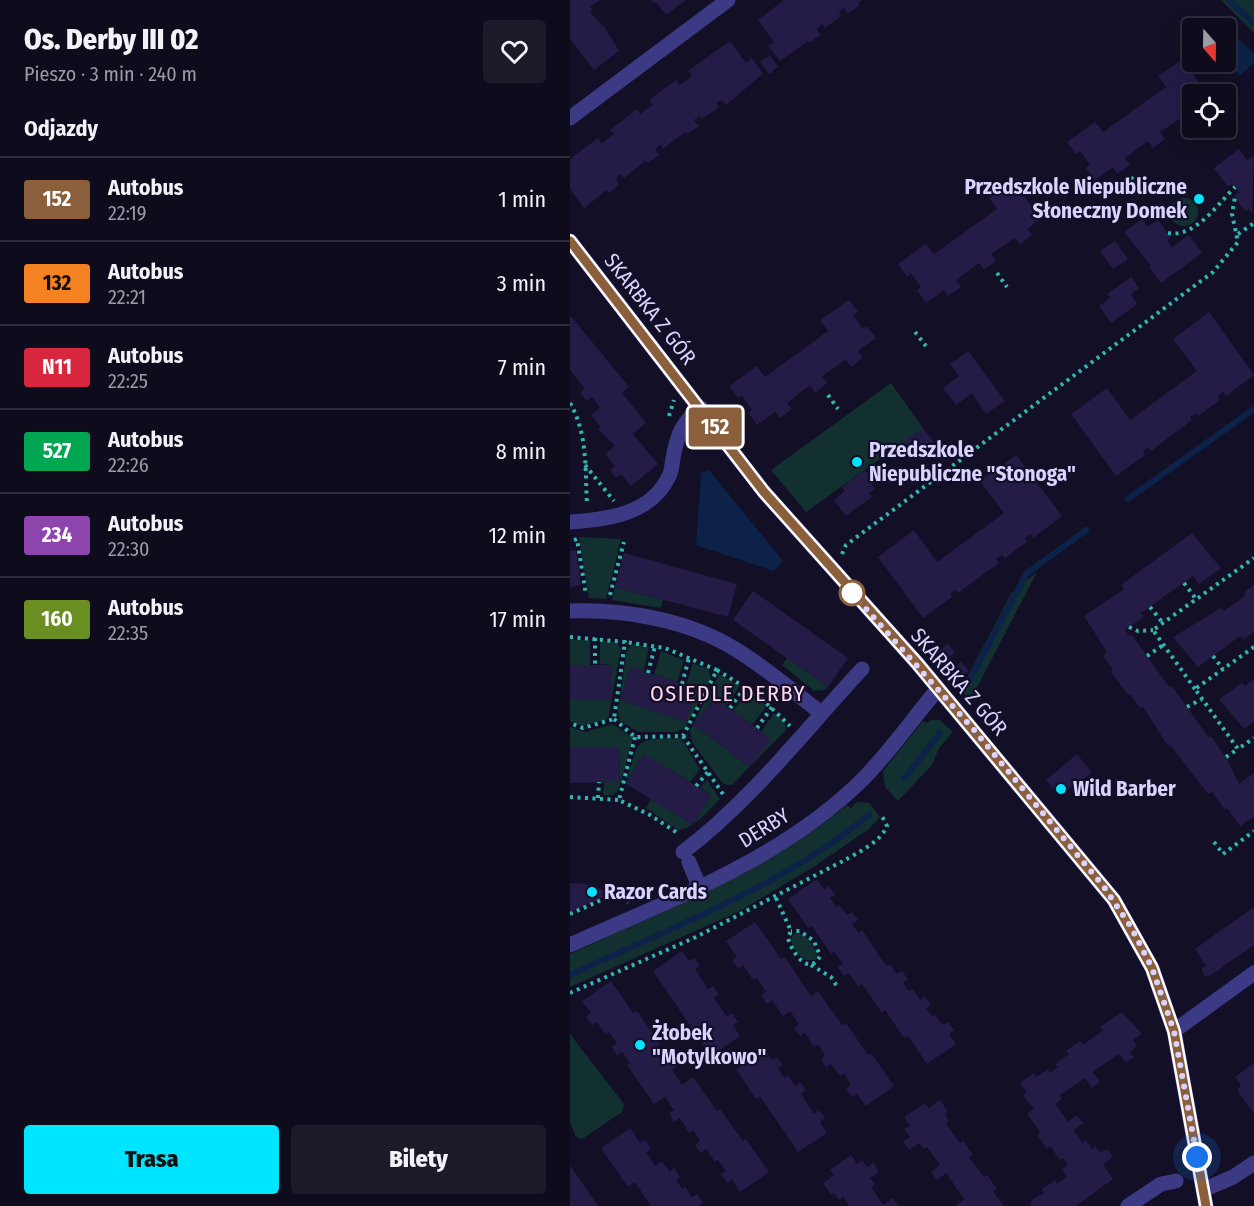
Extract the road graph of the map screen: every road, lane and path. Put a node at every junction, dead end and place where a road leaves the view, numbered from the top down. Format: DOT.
graph roads {
  1 [pos="728,0"];
  2 [pos="570,118"];
  3 [pos="1131,177"];
  4 [pos="1235,187"];
  5 [pos="1139,189"];
  6 [pos="1235,197"];
  7 [pos="1254,223"];
  8 [pos="1168,234"];
  9 [pos="1238,234"];
  10 [pos="570,241"];
  11 [pos="997,273"];
  12 [pos="1007,287"];
  13 [pos="915,332"];
  14 [pos="926,346"];
  15 [pos="828,395"];
  16 [pos="570,403"];
  17 [pos="701,408"];
  18 [pos="838,409"];
  19 [pos="585,465"];
  20 [pos="620,508"];
  21 [pos="587,521"];
  22 [pos="570,522"];
  23 [pos="570,540"];
  24 [pos="624,542"];
  25 [pos="1254,558"];
  26 [pos="841,560"];
  27 [pos="1184,583"];
  28 [pos="1196,599"];
  29 [pos="587,601"];
  30 [pos="609,602"];
  31 [pos="1150,606"];
  32 [pos="570,611"];
  33 [pos="1163,624"];
  34 [pos="1129,627"];
  35 [pos="1153,630"];
  36 [pos="570,637"];
  37 [pos="595,638"];
  38 [pos="625,642"];
  39 [pos="1163,645"];
  40 [pos="656,646"];
  41 [pos="1254,647"];
  42 [pos="1147,656"];
  43 [pos="1213,656"];
  44 [pos="689,658"];
  45 [pos="595,664"];
  46 [pos="862,669"];
  47 [pos="1223,669"];
  48 [pos="717,670"];
  49 [pos="648,673"];
  50 [pos="682,684"];
  51 [pos="745,687"];
  52 [pos="938,689"];
  53 [pos="1195,689"];
  54 [pos="1202,699"];
  55 [pos="772,707"];
  56 [pos="1187,707"];
  57 [pos="730,708"];
  58 [pos="820,713"];
  59 [pos="614,719"];
  60 [pos="570,723"];
  61 [pos="756,728"];
  62 [pos="787,734"];
  63 [pos="683,736"];
  64 [pos="635,737"];
  65 [pos="1254,738"];
  66 [pos="1238,749"];
  67 [pos="1226,757"];
  68 [pos="708,772"];
  69 [pos="598,782"];
  70 [pos="696,786"];
  71 [pos="732,789"];
  72 [pos="570,797"];
  73 [pos="724,797"];
  74 [pos="598,798"];
  75 [pos="619,800"];
  76 [pos="716,805"];
  77 [pos="882,816"];
  78 [pos="1254,831"];
  79 [pos="687,834"];
  80 [pos="1214,842"];
  81 [pos="699,886"];
  82 [pos="639,898"];
  83 [pos="776,898"];
  84 [pos="570,915"];
  85 [pos="791,932"];
  86 [pos="570,945"];
  87 [pos="811,964"];
  88 [pos="1254,973"];
  89 [pos="838,988"];
  90 [pos="570,993"];
  91 [pos="1174,1031"];
  92 [pos="1254,1163"];
  93 [pos="1176,1181"];
  94 [pos="1203,1190"];
  95 [pos="1128,1206"];
  96 [pos="1206,1206"];
  1 -- 2 [label="street"];
  3 -- 5 [label="path"];
  4 -- 8 [label="path"];
  6 -- 9 [label="path"];
  7 -- 9 [label="path"];
  9 -- 26 [label="path"];
  10 -- 17 [label="street, SKARBKA Z GÓR"];
  11 -- 12 [label="path"];
  13 -- 14 [label="path"];
  15 -- 18 [label="path"];
  16 -- 19 [label="path"];
  17 -- 21 [label="street"];
  17 -- 52 [label="street, SKARBKA Z GÓR"];
  19 -- 20 [label="path"];
  19 -- 21 [label="path"];
  21 -- 22 [label="street"];
  23 -- 29 [label="path"];
  24 -- 30 [label="path"];
  25 -- 28 [label="path"];
  27 -- 28 [label="path"];
  28 -- 33 [label="path"];
  31 -- 33 [label="path"];
  32 -- 58 [label="street"];
  33 -- 35 [label="path"];
  34 -- 35 [label="path"];
  35 -- 39 [label="path"];
  36 -- 37 [label="path"];
  37 -- 38 [label="path"];
  37 -- 45 [label="path"];
  38 -- 40 [label="path"];
  38 -- 59 [label="path"];
  39 -- 42 [label="path"];
  39 -- 53 [label="path"];
  40 -- 44 [label="path"];
  40 -- 49 [label="path"];
  41 -- 47 [label="path"];
  43 -- 47 [label="path"];
  44 -- 48 [label="path"];
  44 -- 50 [label="path"];
  46 -- 58 [label="street"];
  47 -- 53 [label="path"];
  48 -- 51 [label="path"];
  48 -- 63 [label="path"];
  51 -- 55 [label="path"];
  51 -- 57 [label="path"];
  52 -- 81 [label="street, DERBY"];
  52 -- 91 [label="street, SKARBKA Z GÓR"];
  53 -- 54 [label="path"];
  54 -- 56 [label="path"];
  54 -- 66 [label="path"];
  55 -- 61 [label="path"];
  55 -- 62 [label="path"];
  58 -- 81 [label="street"];
  59 -- 60 [label="path"];
  59 -- 64 [label="path"];
  63 -- 64 [label="path"];
  63 -- 68 [label="path"];
  64 -- 75 [label="path"];
  65 -- 66 [label="path"];
  66 -- 67 [label="path"];
  68 -- 70 [label="path"];
  68 -- 73 [label="path"];
  69 -- 74 [label="path"];
  71 -- 73 [label="path"];
  72 -- 74 [label="path"];
  73 -- 76 [label="path"];
  74 -- 75 [label="path"];
  75 -- 79 [label="path"];
  77 -- 83 [label="path"];
  78 -- 80 [label="path"];
  81 -- 86 [label="street, DERBY"];
  82 -- 84 [label="path"];
  83 -- 85 [label="path"];
  83 -- 90 [label="path"];
  85 -- 87 [label="path"];
  85 -- 87 [label="path"];
  87 -- 89 [label="path"];
  88 -- 91 [label="street"];
  91 -- 94 [label="street, SKARBKA Z GÓR"];
  92 -- 94 [label="street"];
  93 -- 95 [label="street"];
  94 -- 96 [label="street, SKARBKA Z GÓR"];
}
